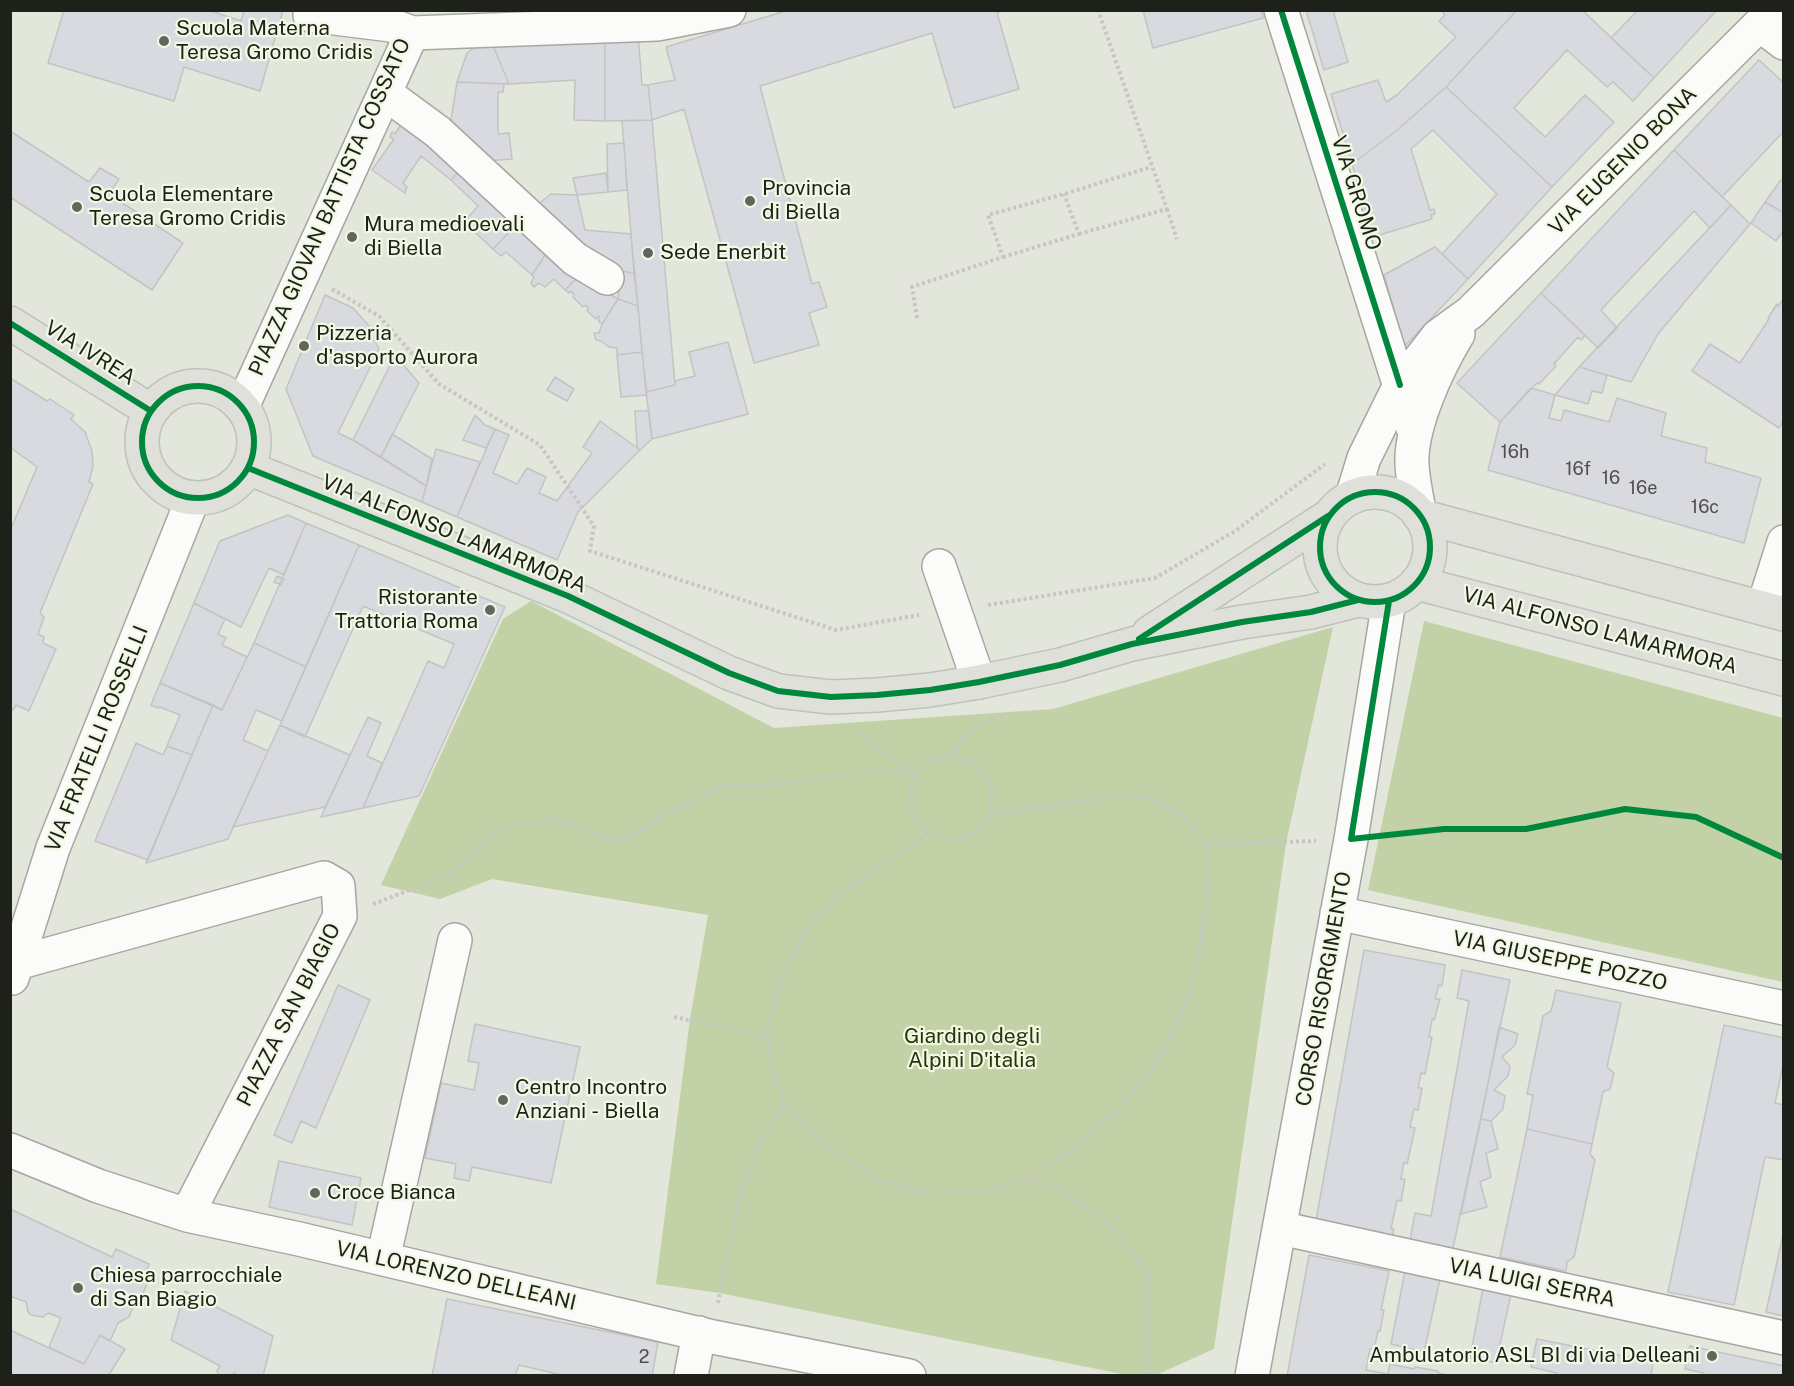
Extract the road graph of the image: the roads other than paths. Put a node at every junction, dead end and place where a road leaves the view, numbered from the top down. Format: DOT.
graph roads {
  1 [pos="729,10"];
  2 [pos="1281,10"];
  3 [pos="310,15"];
  4 [pos="399,23"];
  5 [pos="1773,26"];
  6 [pos="385,93"];
  7 [pos="607,278"];
  8 [pos="1471,312"];
  9 [pos="10,323"];
  10 [pos="1400,385"];
  11 [pos="242,407"];
  12 [pos="151,411"];
  13 [pos="1415,434"];
  14 [pos="248,468"];
  15 [pos="193,498"];
  16 [pos="1341,506"];
  17 [pos="1420,516"];
  18 [pos="1784,542"];
  19 [pos="939,566"];
  20 [pos="1418,583"];
  21 [pos="1374,601"];
  22 [pos="1773,611"];
  23 [pos="1132,644"];
  24 [pos="1784,679"];
  25 [pos="979,682"];
  26 [pos="1337,913"];
  27 [pos="21,921"];
  28 [pos="455,940"];
  29 [pos="14,973"];
  30 [pos="1784,1008"];
  31 [pos="10,1150"];
  32 [pos="187,1215"];
  33 [pos="1280,1228"];
  34 [pos="383,1258"];
  35 [pos="706,1335"];
  36 [pos="1784,1338"];
  37 [pos="691,1376"];
  38 [pos="909,1376"];
  39 [pos="1252,1376"];
  1 -- 4 [label="street"];
  2 -- 10 [label="street, VIA GROMO"];
  3 -- 4 [label="street, PIAZZA GIOVAN BATTISTA COSSATO"];
  4 -- 6 [label="street, PIAZZA GIOVAN BATTISTA COSSATO"];
  5 -- 8 [label="street, VIA EUGENIO BONA"];
  6 -- 7 [label="street"];
  6 -- 11 [label="street, PIAZZA GIOVAN BATTISTA COSSATO"];
  8 -- 10 [label="street, VIA EUGENIO BONA"];
  8 -- 13 [label="street, VIA EUGENIO BONA"];
  9 -- 12 [label="main road, VIA IVREA"];
  10 -- 13 [label="street, VIA EUGENIO BONA"];
  10 -- 16 [label="street, VIA EUGENIO BONA"];
  11 -- 12 [label="main road"];
  11 -- 14 [label="main road"];
  12 -- 15 [label="main road"];
  13 -- 17 [label="street, VIA EUGENIO BONA"];
  14 -- 15 [label="main road"];
  14 -- 25 [label="main road, VIA ALFONSO LAMARMORA"];
  15 -- 27 [label="street, VIA FRATELLI ROSSELLI"];
  16 -- 17 [label="main road, VIA ALFONSO LAMARMORA"];
  16 -- 21 [label="main road"];
  16 -- 23 [label="main road, VIA ALFONSO LAMARMORA"];
  17 -- 20 [label="main road"];
  17 -- 22 [label="main road, VIA ALFONSO LAMARMORA"];
  18 -- 22 [label="street"];
  19 -- 25 [label="street"];
  20 -- 21 [label="main road, VIA ALFONSO LAMARMORA"];
  20 -- 24 [label="main road, VIA ALFONSO LAMARMORA"];
  21 -- 23 [label="main road, VIA ALFONSO LAMARMORA"];
  21 -- 26 [label="street, CORSO RISORGIMENTO"];
  23 -- 25 [label="main road, VIA ALFONSO LAMARMORA"];
  26 -- 30 [label="street, VIA GIUSEPPE POZZO"];
  26 -- 33 [label="street, CORSO RISORGIMENTO"];
  27 -- 29 [label="street, VIA FRATELLI ROSSELLI"];
  28 -- 34 [label="street"];
  29 -- 32 [label="street, PIAZZA SAN BIAGIO"];
  31 -- 32 [label="street, VIA LORENZO DELLEANI"];
  32 -- 34 [label="street, VIA LORENZO DELLEANI"];
  33 -- 36 [label="street, VIA LUIGI SERRA"];
  33 -- 39 [label="street, CORSO RISORGIMENTO"];
  34 -- 35 [label="street, VIA LORENZO DELLEANI"];
  35 -- 37 [label="street"];
  35 -- 38 [label="street, VIA LORENZO DELLEANI"];
}
